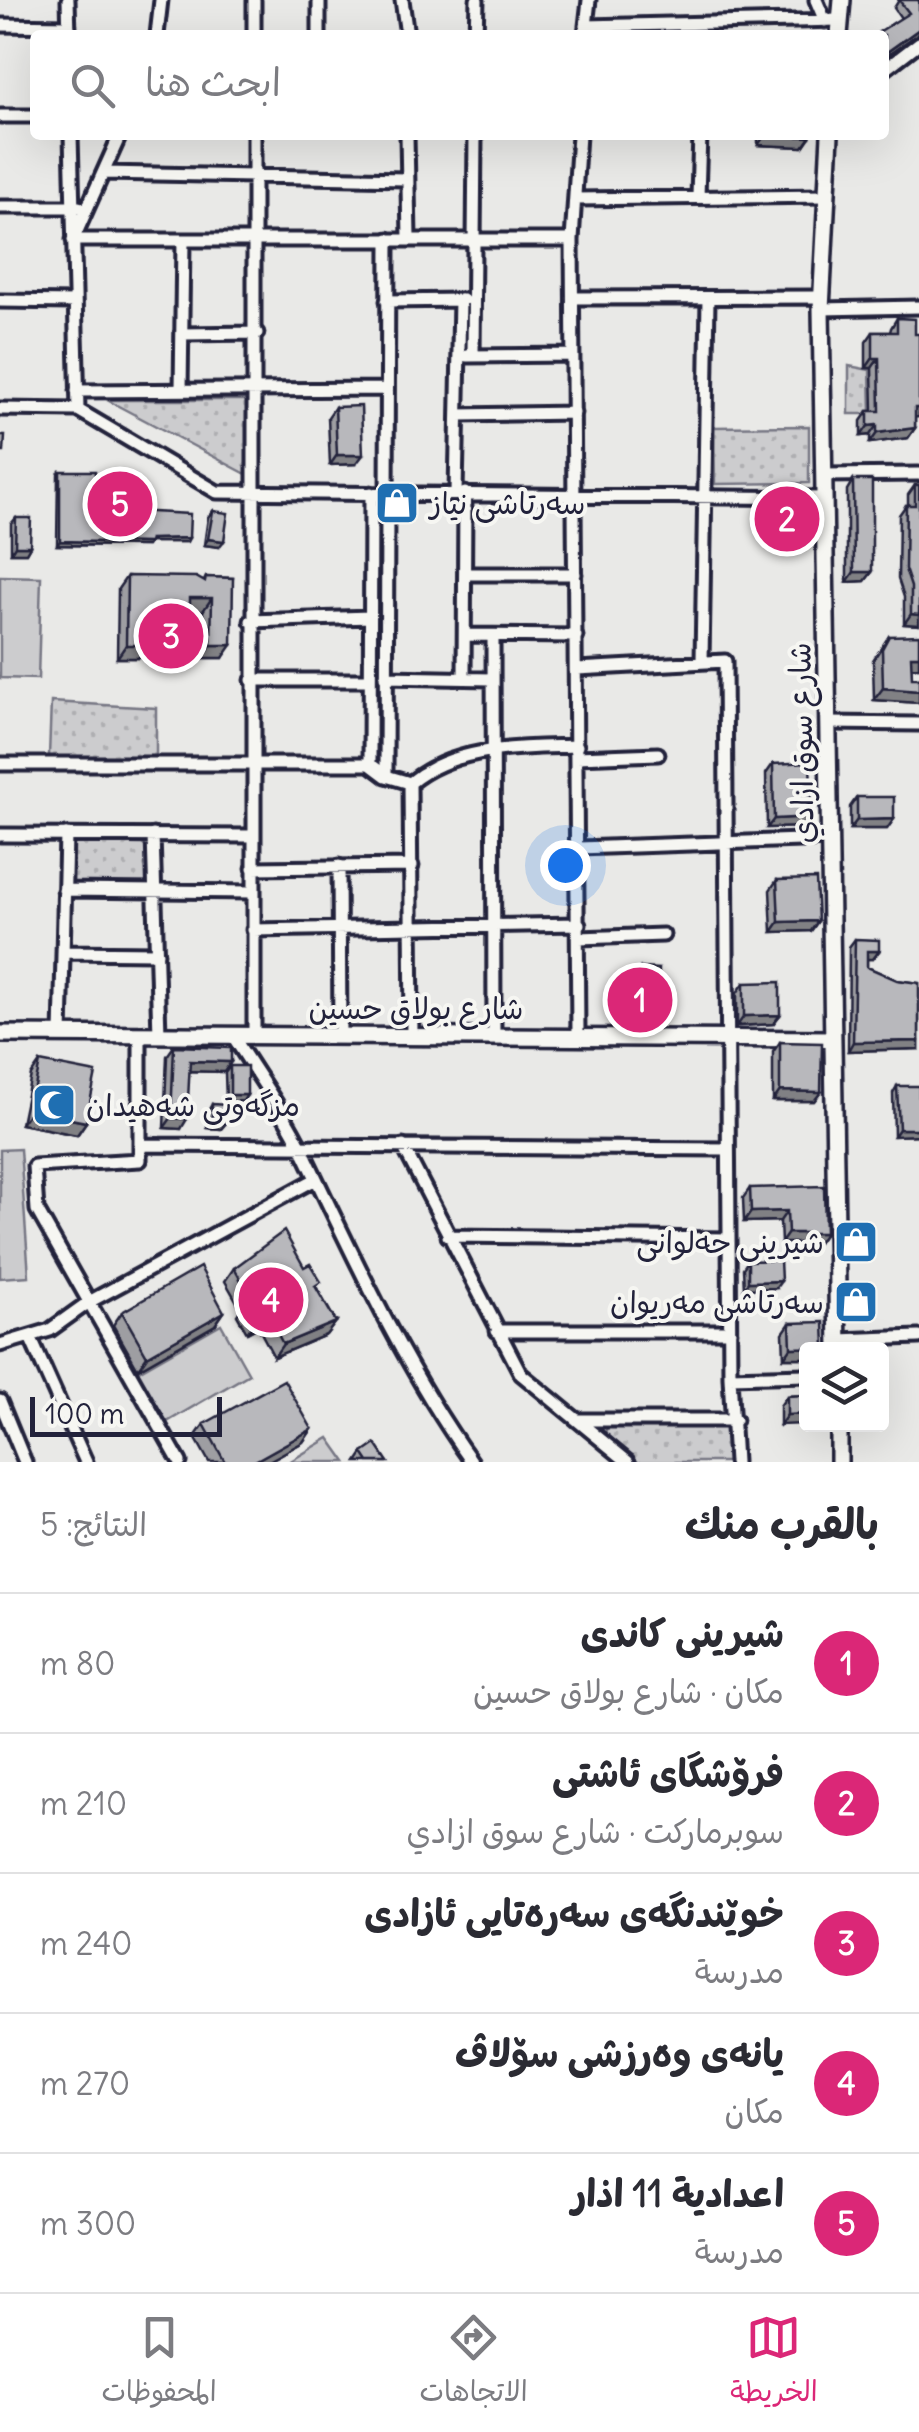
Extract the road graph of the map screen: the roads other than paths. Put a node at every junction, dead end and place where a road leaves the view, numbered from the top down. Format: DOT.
graph roads {
  1 [pos="68,0"];
  2 [pos="161,0"];
  3 [pos="254,0"];
  4 [pos="319,0"];
  5 [pos="402,0"];
  6 [pos="477,0"];
  7 [pos="589,0"];
  8 [pos="816,0"];
  9 [pos="842,0"];
  10 [pos="0,25"];
  11 [pos="835,25"];
  12 [pos="58,30"];
  13 [pos="69,30"];
  14 [pos="158,30"];
  15 [pos="254,30"];
  16 [pos="319,30"];
  17 [pos="406,30"];
  18 [pos="476,30"];
  19 [pos="586,30"];
  20 [pos="703,30"];
  21 [pos="919,43"];
  22 [pos="889,66"];
  23 [pos="0,116"];
  24 [pos="30,116"];
  25 [pos="72,140"];
  26 [pos="118,140"];
  27 [pos="254,140"];
  28 [pos="407,140"];
  29 [pos="476,140"];
  30 [pos="579,140"];
  31 [pos="700,140"];
  32 [pos="830,140"];
  33 [pos="104,173"];
  34 [pos="254,177"];
  35 [pos="406,179"];
  36 [pos="698,196"];
  37 [pos="825,196"];
  38 [pos="575,200"];
  39 [pos="0,207"];
  40 [pos="73,207"];
  41 [pos="88,207"];
  42 [pos="388,239"];
  43 [pos="409,239"];
  44 [pos="73,240"];
  45 [pos="572,240"];
  46 [pos="184,241"];
  47 [pos="256,242"];
  48 [pos="474,243"];
  49 [pos="574,298"];
  50 [pos="708,298"];
  51 [pos="460,300"];
  52 [pos="474,300"];
  53 [pos="387,301"];
  54 [pos="0,302"];
  55 [pos="76,302"];
  56 [pos="822,303"];
  57 [pos="919,307"];
  58 [pos="182,334"];
  59 [pos="257,334"];
  60 [pos="573,355"];
  61 [pos="459,356"];
  62 [pos="473,356"];
  63 [pos="387,388"];
  64 [pos="257,389"];
  65 [pos="181,390"];
  66 [pos="77,391"];
  67 [pos="0,409"];
  68 [pos="78,410"];
  69 [pos="574,414"];
  70 [pos="458,416"];
  71 [pos="919,474"];
  72 [pos="824,475"];
  73 [pos="460,492"];
  74 [pos="255,494"];
  75 [pos="371,494"];
  76 [pos="386,494"];
  77 [pos="574,495"];
  78 [pos="704,496"];
  79 [pos="824,498"];
  80 [pos="465,574"];
  81 [pos="575,574"];
  82 [pos="370,618"];
  83 [pos="251,621"];
  84 [pos="465,636"];
  85 [pos="492,636"];
  86 [pos="576,636"];
  87 [pos="702,661"];
  88 [pos="576,669"];
  89 [pos="385,677"];
  90 [pos="464,678"];
  91 [pos="492,679"];
  92 [pos="252,680"];
  93 [pos="370,680"];
  94 [pos="828,723"];
  95 [pos="919,724"];
  96 [pos="492,749"];
  97 [pos="577,752"];
  98 [pos="658,754"];
  99 [pos="0,764"];
  100 [pos="370,764"];
  101 [pos="252,765"];
  102 [pos="386,776"];
  103 [pos="410,783"];
  104 [pos="0,835"];
  105 [pos="66,835"];
  106 [pos="153,835"];
  107 [pos="253,836"];
  108 [pos="830,838"];
  109 [pos="728,843"];
  110 [pos="579,848"];
  111 [pos="339,866"];
  112 [pos="412,866"];
  113 [pos="253,868"];
  114 [pos="64,890"];
  115 [pos="155,892"];
  116 [pos="253,892"];
  117 [pos="579,924"];
  118 [pos="494,927"];
  119 [pos="412,928"];
  120 [pos="339,929"];
  121 [pos="254,930"];
  122 [pos="664,936"];
  123 [pos="580,938"];
  124 [pos="64,952"];
  125 [pos="157,954"];
  126 [pos="0,1034"];
  127 [pos="412,1034"];
  128 [pos="494,1034"];
  129 [pos="61,1035"];
  130 [pos="140,1035"];
  131 [pos="159,1036"];
  132 [pos="233,1036"];
  133 [pos="254,1036"];
  134 [pos="340,1036"];
  135 [pos="578,1036"];
  136 [pos="728,1039"];
  137 [pos="833,1040"];
  138 [pos="140,1146"];
  139 [pos="300,1146"];
  140 [pos="402,1146"];
  141 [pos="728,1148"];
  142 [pos="314,1180"];
  143 [pos="448,1236"];
  144 [pos="729,1239"];
  145 [pos="89,1302"];
  146 [pos="497,1331"];
  147 [pos="730,1331"];
  148 [pos="919,1337"];
  149 [pos="30,1339"];
  150 [pos="838,1342"];
  151 [pos="868,1342"];
  152 [pos="0,1345"];
  153 [pos="799,1375"];
  154 [pos="730,1378"];
  155 [pos="0,1401"];
  156 [pos="578,1420"];
  157 [pos="734,1420"];
  158 [pos="6,1432"];
  159 [pos="839,1432"];
  160 [pos="25,1462"];
  161 [pos="86,1462"];
  162 [pos="180,1462"];
  163 [pos="472,1462"];
  164 [pos="628,1462"];
  165 [pos="735,1462"];
  166 [pos="840,1462"];
  1 -- 13 [label="street"];
  2 -- 14 [label="street"];
  3 -- 15 [label="street"];
  4 -- 16 [label="street"];
  5 -- 17 [label="street"];
  6 -- 18 [label="street"];
  7 -- 19 [label="street"];
  8 -- 11 [label="street"];
  9 -- 11 [label="street"];
  10 -- 12 [label="street"];
  11 -- 20 [label="street"];
  19 -- 20 [label="street"];
  21 -- 22 [label="street"];
  23 -- 24 [label="street"];
  25 -- 40 [label="street"];
  26 -- 33 [label="street"];
  27 -- 34 [label="street"];
  28 -- 35 [label="street"];
  29 -- 48 [label="street"];
  30 -- 38 [label="street"];
  31 -- 36 [label="street"];
  32 -- 37 [label="street, شارع سوق ازادي"];
  33 -- 34 [label="street"];
  33 -- 41 [label="street"];
  34 -- 35 [label="street"];
  34 -- 47 [label="street"];
  35 -- 43 [label="street"];
  36 -- 37 [label="street"];
  36 -- 38 [label="street"];
  37 -- 56 [label="street, شارع سوق ازادي"];
  38 -- 45 [label="street"];
  39 -- 40 [label="street"];
  40 -- 41 [label="street"];
  40 -- 44 [label="street"];
  41 -- 44 [label="street"];
  42 -- 43 [label="street"];
  42 -- 47 [label="street"];
  42 -- 53 [label="street"];
  43 -- 48 [label="street"];
  44 -- 46 [label="street"];
  44 -- 55 [label="street"];
  45 -- 48 [label="street"];
  45 -- 49 [label="street"];
  46 -- 47 [label="street"];
  46 -- 58 [label="street"];
  47 -- 59 [label="street"];
  48 -- 52 [label="street"];
  49 -- 50 [label="street"];
  49 -- 60 [label="street"];
  50 -- 56 [label="street"];
  50 -- 78 [label="street"];
  51 -- 52 [label="street"];
  51 -- 53 [label="street"];
  51 -- 61 [label="street"];
  52 -- 62 [label="street"];
  53 -- 63 [label="street"];
  54 -- 55 [label="street"];
  55 -- 66 [label="street"];
  56 -- 57 [label="street"];
  56 -- 72 [label="street, شارع سوق ازادي"];
  58 -- 59 [label="street"];
  58 -- 65 [label="street"];
  59 -- 64 [label="street"];
  60 -- 62 [label="street"];
  60 -- 69 [label="street"];
  61 -- 62 [label="street"];
  61 -- 70 [label="street"];
  63 -- 64 [label="street"];
  63 -- 76 [label="street"];
  64 -- 65 [label="street"];
  64 -- 74 [label="street"];
  65 -- 66 [label="street"];
  66 -- 68 [label="street"];
  67 -- 68 [label="street"];
  68 -- 74 [label="street"];
  69 -- 70 [label="street"];
  69 -- 77 [label="street"];
  70 -- 73 [label="street"];
  71 -- 72 [label="street"];
  72 -- 79 [label="street, شارع سوق ازادي"];
  73 -- 76 [label="street"];
  73 -- 77 [label="street"];
  73 -- 80 [label="street"];
  74 -- 75 [label="street"];
  74 -- 83 [label="street"];
  75 -- 76 [label="street"];
  75 -- 82 [label="street"];
  76 -- 89 [label="street"];
  77 -- 78 [label="street"];
  77 -- 81 [label="street"];
  78 -- 79 [label="street"];
  78 -- 87 [label="street"];
  79 -- 94 [label="street, شارع سوق ازادي"];
  80 -- 81 [label="street"];
  80 -- 84 [label="street"];
  81 -- 86 [label="street"];
  82 -- 83 [label="street"];
  82 -- 93 [label="street"];
  83 -- 92 [label="street"];
  84 -- 85 [label="street"];
  84 -- 90 [label="street"];
  85 -- 86 [label="street"];
  85 -- 91 [label="street"];
  86 -- 88 [label="street"];
  87 -- 88 [label="street"];
  87 -- 109 [label="street"];
  88 -- 97 [label="street"];
  89 -- 90 [label="street"];
  89 -- 102 [label="street"];
  90 -- 91 [label="street"];
  91 -- 96 [label="street"];
  92 -- 93 [label="street"];
  92 -- 101 [label="street"];
  93 -- 100 [label="street"];
  94 -- 95 [label="street"];
  94 -- 108 [label="street, شارع سوق ازادي"];
  96 -- 97 [label="street"];
  96 -- 103 [label="street"];
  96 -- 118 [label="street"];
  97 -- 98 [label="street"];
  97 -- 110 [label="street"];
  99 -- 101 [label="street"];
  100 -- 101 [label="street"];
  100 -- 102 [label="street"];
  101 -- 107 [label="street"];
  102 -- 103 [label="street"];
  103 -- 112 [label="street"];
  104 -- 105 [label="street"];
  105 -- 106 [label="street"];
  105 -- 114 [label="street"];
  106 -- 107 [label="street"];
  106 -- 115 [label="street"];
  107 -- 113 [label="street"];
  108 -- 109 [label="street"];
  108 -- 137 [label="street, شارع سوق ازادي"];
  109 -- 110 [label="street"];
  109 -- 136 [label="street"];
  110 -- 117 [label="street"];
  111 -- 112 [label="street"];
  111 -- 113 [label="street"];
  111 -- 120 [label="street"];
  112 -- 119 [label="street"];
  113 -- 116 [label="street"];
  114 -- 115 [label="street"];
  114 -- 124 [label="street"];
  115 -- 116 [label="street"];
  115 -- 125 [label="street"];
  116 -- 121 [label="street"];
  117 -- 118 [label="street"];
  117 -- 123 [label="street"];
  118 -- 119 [label="street"];
  118 -- 128 [label="street"];
  119 -- 120 [label="street"];
  119 -- 127 [label="street"];
  120 -- 121 [label="street"];
  120 -- 134 [label="street"];
  121 -- 133 [label="street"];
  122 -- 123 [label="street"];
  123 -- 135 [label="street"];
  124 -- 125 [label="street"];
  124 -- 129 [label="street"];
  125 -- 131 [label="street"];
  126 -- 129 [label="street, شارع بولاق حسين"];
  127 -- 128 [label="street, شارع بولاق حسين"];
  127 -- 134 [label="street, شارع بولاق حسين"];
  128 -- 135 [label="street, شارع بولاق حسين"];
  129 -- 130 [label="street, شارع بولاق حسين"];
  130 -- 131 [label="street, شارع بولاق حسين"];
  130 -- 138 [label="street"];
  131 -- 132 [label="street, شارع بولاق حسين"];
  132 -- 133 [label="street, شارع بولاق حسين"];
  132 -- 139 [label="street"];
  133 -- 134 [label="street, شارع بولاق حسين"];
  135 -- 136 [label="street, شارع بولاق حسين"];
  136 -- 137 [label="street, شارع بولاق حسين"];
  136 -- 141 [label="street"];
  137 -- 150 [label="street, شارع سوق ازادي"];
  138 -- 139 [label="street"];
  138 -- 145 [label="street"];
  139 -- 140 [label="street"];
  139 -- 142 [label="street"];
  140 -- 141 [label="street"];
  140 -- 143 [label="street"];
  141 -- 144 [label="street"];
  142 -- 145 [label="street"];
  142 -- 163 [label="street"];
  143 -- 144 [label="street"];
  143 -- 146 [label="street"];
  144 -- 147 [label="street"];
  145 -- 149 [label="street"];
  145 -- 162 [label="street"];
  146 -- 147 [label="street"];
  146 -- 156 [label="street"];
  147 -- 154 [label="street"];
  148 -- 151 [label="street"];
  149 -- 152 [label="street"];
  149 -- 161 [label="street"];
  153 -- 154 [label="street"];
  154 -- 157 [label="street"];
  155 -- 158 [label="street"];
  156 -- 157 [label="street"];
  156 -- 164 [label="street"];
  157 -- 165 [label="street"];
  158 -- 160 [label="street"];
  159 -- 166 [label="street"];
}
